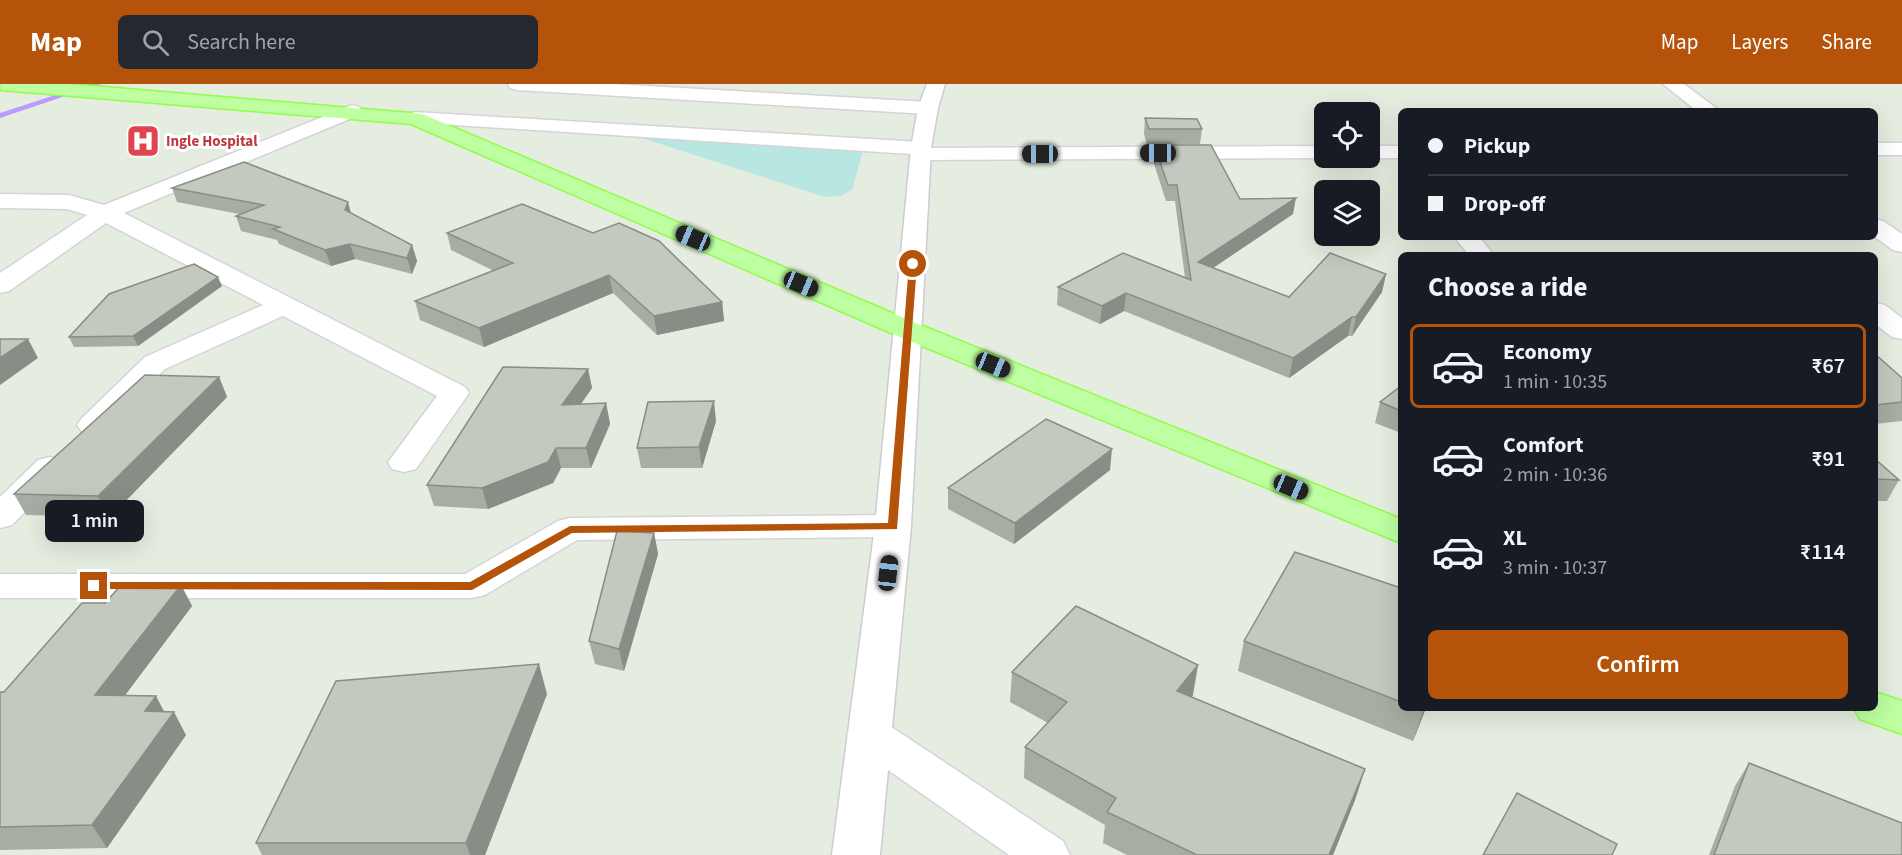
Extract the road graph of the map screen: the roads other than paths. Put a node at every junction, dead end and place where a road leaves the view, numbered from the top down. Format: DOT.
graph roads {
  1 [pos="1,84"];
  2 [pos="517,84"];
  3 [pos="936,84"];
  4 [pos="1672,84"];
  5 [pos="928,108"];
  6 [pos="1706,108"];
  7 [pos="352,111"];
  8 [pos="415,118"];
  9 [pos="1878,149"];
  10 [pos="1902,149"];
  11 [pos="921,151"];
  12 [pos="1314,152"];
  13 [pos="0,201"];
  14 [pos="105,213"];
  15 [pos="1878,228"];
  16 [pos="1469,240"];
  17 [pos="1902,245"];
  18 [pos="1479,252"];
  19 [pos="0,285"];
  20 [pos="285,305"];
  21 [pos="1878,313"];
  22 [pos="908,330"];
  23 [pos="1902,331"];
  24 [pos="404,462"];
  25 [pos="0,517"];
  26 [pos="893,526"];
  27 [pos="1398,531"];
  28 [pos="0,586"];
  29 [pos="1878,709"];
  30 [pos="1902,718"];
  31 [pos="868,734"];
  32 [pos="856,855"];
  33 [pos="1046,855"];
  1 -- 7 [label="main road"];
  2 -- 5 [label="street"];
  3 -- 5 [label="street"];
  4 -- 6 [label="street"];
  5 -- 11 [label="street"];
  7 -- 8 [label="main road"];
  7 -- 14 [label="street"];
  8 -- 11 [label="street"];
  8 -- 22 [label="main road"];
  9 -- 10 [label="street"];
  11 -- 12 [label="street"];
  11 -- 22 [label="street"];
  13 -- 14 [label="street"];
  14 -- 19 [label="street"];
  14 -- 20 [label="street"];
  15 -- 17 [label="street"];
  16 -- 18 [label="street"];
  20 -- 24 [label="street"];
  20 -- 25 [label="street"];
  21 -- 23 [label="street"];
  22 -- 26 [label="street"];
  22 -- 27 [label="main road"];
  26 -- 28 [label="street"];
  26 -- 31 [label="street"];
  29 -- 30 [label="main road"];
  31 -- 32 [label="street"];
  31 -- 33 [label="street"];
}
